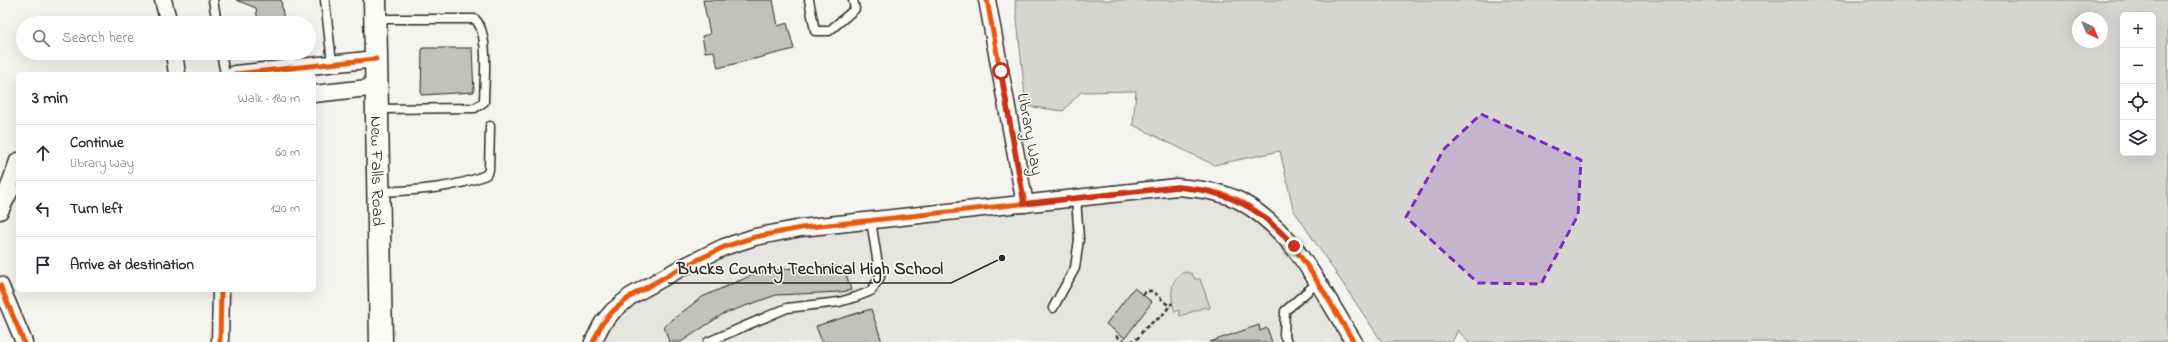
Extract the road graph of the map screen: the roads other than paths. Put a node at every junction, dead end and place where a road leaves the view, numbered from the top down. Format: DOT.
graph roads {
  1 [pos="163,0"];
  2 [pos="213,0"];
  3 [pos="325,0"];
  4 [pos="809,0"];
  5 [pos="853,0"];
  6 [pos="987,0"];
  7 [pos="376,10"];
  8 [pos="167,16"];
  9 [pos="216,16"];
  10 [pos="376,59"];
  11 [pos="175,60"];
  12 [pos="223,60"];
  13 [pos="332,63"];
  14 [pos="177,72"];
  15 [pos="225,72"];
  16 [pos="253,72"];
  17 [pos="377,87"];
  18 [pos="316,94"];
  19 [pos="377,109"];
  20 [pos="490,126"];
  21 [pos="16,167"];
  22 [pos="16,181"];
  23 [pos="379,192"];
  24 [pos="1076,198"];
  25 [pos="3,204"];
  26 [pos="1024,204"];
  27 [pos="871,221"];
  28 [pos="1317,283"];
  29 [pos="0,285"];
  30 [pos="221,292"];
  31 [pos="1053,308"];
  32 [pos="24,342"];
  33 [pos="220,342"];
  34 [pos="381,342"];
  35 [pos="593,342"];
  36 [pos="708,342"];
  37 [pos="1287,342"];
  38 [pos="1354,342"];
  1 -- 8 [label="street"];
  2 -- 9 [label="lane"];
  3 -- 13 [label="lane"];
  4 -- 5 [label="lane"];
  6 -- 26 [label="street, Library Way"];
  7 -- 10 [label="main road, New Falls Road"];
  7 -- 19 [label="lane"];
  10 -- 13 [label="street"];
  10 -- 17 [label="main road, New Falls Road"];
  11 -- 14 [label="street"];
  12 -- 15 [label="lane"];
  13 -- 16 [label="street"];
  17 -- 18 [label="street"];
  17 -- 19 [label="main road, New Falls Road"];
  19 -- 23 [label="main road, New Falls Road"];
  20 -- 23 [label="lane"];
  21 -- 25 [label="street"];
  22 -- 25 [label="street"];
  23 -- 34 [label="main road, New Falls Road"];
  24 -- 26 [label="street"];
  24 -- 28 [label="street"];
  24 -- 31 [label="lane"];
  26 -- 27 [label="street"];
  27 -- 35 [label="street"];
  27 -- 36 [label="lane"];
  28 -- 37 [label="lane"];
  28 -- 38 [label="street"];
  29 -- 32 [label="street"];
  30 -- 33 [label="street"];
}
